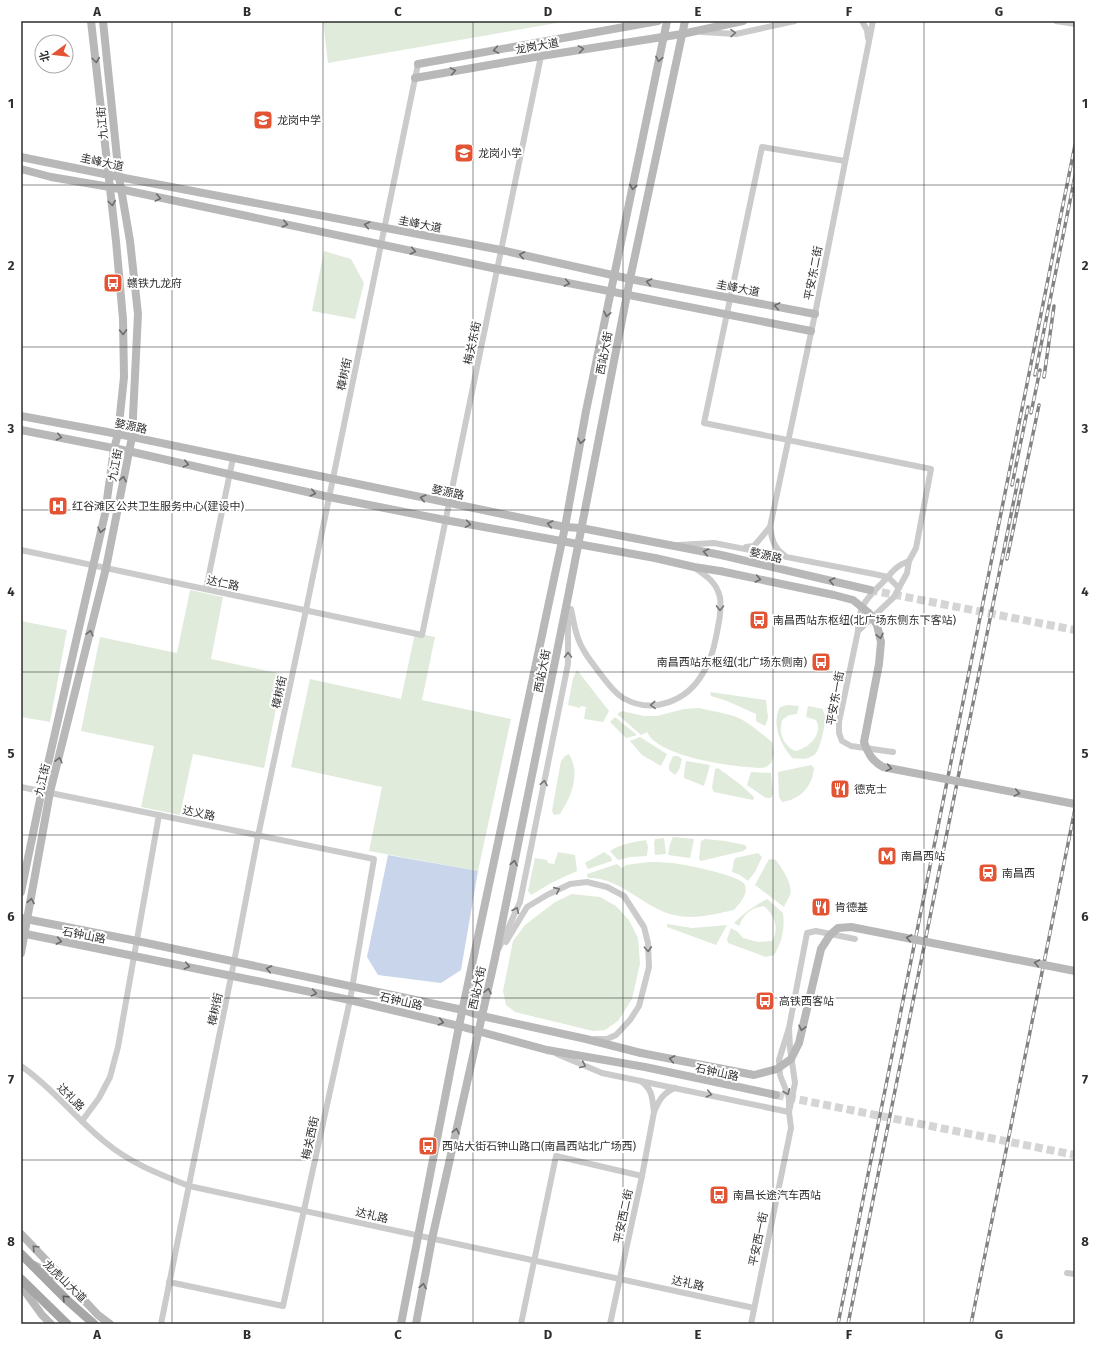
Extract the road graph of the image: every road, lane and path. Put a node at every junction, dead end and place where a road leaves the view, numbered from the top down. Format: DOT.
graph roads {
  1 [pos="91,21"];
  2 [pos="103,21"];
  3 [pos="658,21"];
  4 [pos="667,21"];
  5 [pos="685,21"];
  6 [pos="743,21"];
  7 [pos="795,21"];
  8 [pos="862,21"];
  9 [pos="873,21"];
  10 [pos="1056,21"];
  11 [pos="639,23"];
  12 [pos="1075,24"];
  13 [pos="694,31"];
  14 [pos="682,34"];
  15 [pos="664,36"];
  16 [pos="868,46"];
  17 [pos="541,56"];
  18 [pos="418,64"];
  19 [pos="415,78"];
  20 [pos="21,153"];
  21 [pos="21,157"];
  22 [pos="46,162"];
  23 [pos="845,162"];
  24 [pos="21,169"];
  25 [pos="108,174"];
  26 [pos="21,175"];
  27 [pos="51,177"];
  28 [pos="119,177"];
  29 [pos="110,187"];
  30 [pos="121,190"];
  31 [pos="384,228"];
  32 [pos="381,244"];
  33 [pos="501,250"];
  34 [pos="497,269"];
  35 [pos="615,275"];
  36 [pos="630,279"];
  37 [pos="611,292"];
  38 [pos="627,294"];
  39 [pos="730,298"];
  40 [pos="727,314"];
  41 [pos="815,314"];
  42 [pos="811,331"];
  43 [pos="21,416"];
  44 [pos="21,430"];
  45 [pos="118,434"];
  46 [pos="132,437"];
  47 [pos="788,439"];
  48 [pos="114,449"];
  49 [pos="128,451"];
  50 [pos="233,458"];
  51 [pos="230,474"];
  52 [pos="333,479"];
  53 [pos="330,496"];
  54 [pos="449,503"];
  55 [pos="445,520"];
  56 [pos="565,527"];
  57 [pos="582,528"];
  58 [pos="770,528"];
  59 [pos="562,541"];
  60 [pos="578,544"];
  61 [pos="670,545"];
  62 [pos="739,548"];
  63 [pos="21,550"];
  64 [pos="786,557"];
  65 [pos="909,560"];
  66 [pos="93,565"];
  67 [pos="694,566"];
  68 [pos="106,568"];
  69 [pos="888,577"];
  70 [pos="899,588"];
  71 [pos="206,589"];
  72 [pos="870,590"];
  73 [pos="568,597"];
  74 [pos="306,610"];
  75 [pos="858,631"];
  76 [pos="422,635"];
  77 [pos="893,752"];
  78 [pos="21,787"];
  79 [pos="42,790"];
  80 [pos="50,792"];
  81 [pos="1075,804"];
  82 [pos="159,815"];
  83 [pos="258,836"];
  84 [pos="374,859"];
  85 [pos="21,892"];
  86 [pos="24,918"];
  87 [pos="23,934"];
  88 [pos="855,939"];
  89 [pos="137,941"];
  90 [pos="21,953"];
  91 [pos="134,956"];
  92 [pos="495,958"];
  93 [pos="234,962"];
  94 [pos="1075,971"];
  95 [pos="232,976"];
  96 [pos="353,986"];
  97 [pos="350,1000"];
  98 [pos="463,1010"];
  99 [pos="482,1016"];
  100 [pos="459,1026"];
  101 [pos="789,1028"];
  102 [pos="478,1031"];
  103 [pos="586,1039"];
  104 [pos="547,1050"];
  105 [pos="21,1066"];
  106 [pos="639,1080"];
  107 [pos="676,1087"];
  108 [pos="776,1095"];
  109 [pos="654,1112"];
  110 [pos="789,1112"];
  111 [pos="82,1122"];
  112 [pos="642,1176"];
  113 [pos="189,1186"];
  114 [pos="305,1210"];
  115 [pos="21,1234"];
  116 [pos="417,1236"];
  117 [pos="432,1239"];
  118 [pos="21,1254"];
  119 [pos="534,1261"];
  120 [pos="28,1262"];
  121 [pos="1067,1273"];
  122 [pos="1075,1274"];
  123 [pos="21,1279"];
  124 [pos="619,1279"];
  125 [pos="169,1282"];
  126 [pos="68,1283"];
  127 [pos="21,1286"];
  128 [pos="21,1294"];
  129 [pos="754,1308"];
  130 [pos="42,1315"];
  131 [pos="51,1324"];
  132 [pos="67,1324"];
  133 [pos="94,1324"];
  134 [pos="110,1324"];
  135 [pos="161,1324"];
  136 [pos="401,1324"];
  137 [pos="416,1324"];
  138 [pos="521,1324"];
  139 [pos="610,1324"];
  140 [pos="751,1324"];
  1 -- 25 [label="street, 九江街, one-way"];
  2 -- 28 [label="street, 九江街"];
  3 -- 11 [label="street, 龙岗大道"];
  4 -- 15 [label="street, 西站大街"];
  5 -- 14 [label="street, 西站大街"];
  6 -- 13 [label="street, 龙岗大道"];
  13 -- 7 [label="street, one-way"];
  8 -- 16 [label="street"];
  9 -- 16 [label="street, 平安东二街"];
  10 -- 12 [label="street"];
  11 -- 18 [label="street, 龙岗大道, one-way"];
  13 -- 14 [label="street, 龙岗大道"];
  14 -- 15 [label="street, 龙岗大道"];
  14 -- 36 [label="street, 西站大街"];
  17 -- 15 [label="street, 龙岗大道, one-way"];
  15 -- 35 [label="street, 西站大街, one-way"];
  16 -- 23 [label="street, 平安东二街"];
  19 -- 17 [label="street, 龙岗大道, one-way"];
  17 -- 33 [label="street, 梅关东街"];
  18 -- 19 [label="street, 樟树街"];
  19 -- 31 [label="street, 樟树街"];
  20 -- 22 [label="street"];
  21 -- 22 [label="street, 圭峰大道"];
  22 -- 25 [label="street, 圭峰大道"];
  23 -- 39 [label="street"];
  23 -- 41 [label="street, 平安东二街"];
  24 -- 27 [label="street"];
  25 -- 28 [label="street, 圭峰大道"];
  25 -- 29 [label="street, 九江街"];
  26 -- 27 [label="street"];
  27 -- 29 [label="street, 圭峰大道"];
  28 -- 30 [label="street, 九江街"];
  31 -- 28 [label="street, 圭峰大道, one-way"];
  29 -- 30 [label="street, 圭峰大道"];
  29 -- 45 [label="street, 九江街, one-way"];
  30 -- 32 [label="street, 圭峰大道, one-way"];
  30 -- 46 [label="street, 九江街"];
  31 -- 32 [label="street, 樟树街"];
  31 -- 33 [label="street, 圭峰大道"];
  32 -- 34 [label="street, 圭峰大道, one-way"];
  32 -- 52 [label="street, 樟树街"];
  33 -- 34 [label="street, 梅关东街"];
  35 -- 33 [label="street, 圭峰大道, one-way"];
  34 -- 37 [label="street, 圭峰大道, one-way"];
  34 -- 54 [label="street, 梅关东街"];
  35 -- 36 [label="street, 圭峰大道"];
  35 -- 37 [label="street, 西站大街"];
  36 -- 38 [label="street, 西站大街"];
  39 -- 36 [label="street, 圭峰大道, one-way"];
  37 -- 38 [label="street, 圭峰大道"];
  37 -- 56 [label="street, 西站大街, one-way"];
  38 -- 40 [label="street, 圭峰大道"];
  38 -- 57 [label="street, 西站大街"];
  39 -- 40 [label="street"];
  41 -- 39 [label="street, 圭峰大道, one-way"];
  40 -- 42 [label="street, 圭峰大道"];
  40 -- 47 [label="street"];
  41 -- 42 [label="street, 平安东二街"];
  42 -- 47 [label="street, 平安东二街"];
  43 -- 45 [label="street, 婺源路"];
  44 -- 48 [label="street, one-way"];
  45 -- 46 [label="street, 婺源路"];
  45 -- 48 [label="street, 九江街"];
  46 -- 49 [label="street, 九江街"];
  46 -- 50 [label="street, 婺源路"];
  47 -- 58 [label="street, 平安东二街"];
  47 -- 65 [label="street"];
  48 -- 49 [label="street"];
  48 -- 66 [label="street, 九江街, one-way"];
  49 -- 51 [label="street, one-way"];
  68 -- 49 [label="street, 九江街, one-way"];
  50 -- 51 [label="street"];
  50 -- 52 [label="street, 婺源路"];
  51 -- 53 [label="street, one-way"];
  51 -- 71 [label="street"];
  52 -- 53 [label="street, 樟树街"];
  54 -- 52 [label="street, 婺源路, one-way"];
  53 -- 55 [label="street"];
  53 -- 74 [label="street, 樟树街"];
  54 -- 55 [label="street, 梅关东街"];
  56 -- 54 [label="street, 婺源路, one-way"];
  55 -- 59 [label="street, one-way"];
  55 -- 76 [label="street, 梅关东街"];
  56 -- 57 [label="street, 婺源路"];
  56 -- 59 [label="street, 西站大街"];
  57 -- 60 [label="street, 西站大街"];
  57 -- 61 [label="street, 婺源路"];
  58 -- 62 [label="street"];
  58 -- 64 [label="street"];
  59 -- 60 [label="street"];
  59 -- 98 [label="street, 西站大街"];
  60 -- 67 [label="street"];
  60 -- 73 [label="street, 西站大街"];
  61 -- 62 [label="street"];
  72 -- 61 [label="street, 婺源路, one-way"];
  62 -- 64 [label="street"];
  63 -- 66 [label="street, 达仁路"];
  64 -- 69 [label="street"];
  65 -- 69 [label="street, 平安东一街"];
  65 -- 70 [label="street"];
  66 -- 68 [label="street, 达仁路"];
  66 -- 79 [label="street, 九江街"];
  67 -- 73 [label="street, one-way"];
  67 -- 81 [label="street, one-way, bridge"];
  68 -- 71 [label="street, 达仁路"];
  80 -- 68 [label="street, 九江街, one-way"];
  69 -- 70 [label="street"];
  69 -- 75 [label="street, 平安东一街"];
  70 -- 75 [label="street"];
  71 -- 74 [label="street, 达仁路"];
  92 -- 73 [label="street, 西站大街, one-way"];
  92 -- 73 [label="street, one-way"];
  74 -- 76 [label="street, 达仁路"];
  74 -- 83 [label="street, 樟树街"];
  75 -- 77 [label="street, 平安东一街"];
  78 -- 79 [label="street, 达义路"];
  79 -- 80 [label="street, 达义路"];
  79 -- 85 [label="street, 九江街"];
  80 -- 82 [label="street, 达义路"];
  86 -- 80 [label="street, 九江街, one-way"];
  82 -- 83 [label="street, 达义路"];
  82 -- 89 [label="street"];
  83 -- 84 [label="street, 达义路"];
  83 -- 93 [label="street, 樟树街"];
  84 -- 96 [label="street, 梅关西街"];
  86 -- 87 [label="street, 九江街"];
  86 -- 89 [label="street, 石钟山路"];
  87 -- 90 [label="street, 九江街"];
  87 -- 91 [label="street, 石钟山路, one-way"];
  88 -- 101 [label="street"];
  89 -- 91 [label="street"];
  89 -- 93 [label="street, 石钟山路"];
  91 -- 95 [label="street, 石钟山路, one-way"];
  91 -- 111 [label="street"];
  99 -- 92 [label="street, 西站大街, one-way"];
  92 -- 103 [label="street, one-way"];
  93 -- 95 [label="street, 樟树街"];
  96 -- 93 [label="street, 石钟山路, one-way"];
  94 -- 103 [label="street, 石钟山路, one-way, bridge"];
  95 -- 97 [label="street, 石钟山路, one-way"];
  95 -- 113 [label="street, 樟树街"];
  96 -- 97 [label="street, 梅关西街"];
  96 -- 98 [label="street, 石钟山路"];
  97 -- 100 [label="street, 石钟山路, one-way"];
  97 -- 114 [label="street, 梅关西街"];
  98 -- 99 [label="street, 石钟山路"];
  98 -- 100 [label="street, 西站大街"];
  99 -- 102 [label="street, 西站大街"];
  99 -- 103 [label="street, 石钟山路"];
  100 -- 102 [label="street, 石钟山路"];
  100 -- 116 [label="street, 西站大街"];
  101 -- 110 [label="street"];
  101 -- 110 [label="street, one-way"];
  102 -- 104 [label="street, 石钟山路"];
  117 -- 102 [label="street, 西站大街, one-way"];
  104 -- 106 [label="street, one-way"];
  104 -- 108 [label="street, 石钟山路"];
  105 -- 111 [label="street, 达礼路"];
  106 -- 107 [label="street"];
  106 -- 109 [label="street"];
  107 -- 109 [label="street"];
  107 -- 110 [label="street, one-way"];
  109 -- 112 [label="street, 平安西二街"];
  110 -- 129 [label="street, 平安西一街"];
  111 -- 113 [label="street, 达礼路"];
  112 -- 119 [label="street"];
  112 -- 124 [label="street, 平安西二街"];
  113 -- 114 [label="street, 达礼路"];
  113 -- 125 [label="street, 樟树街"];
  114 -- 116 [label="street, 达礼路"];
  114 -- 125 [label="street, 梅关西街"];
  126 -- 115 [label="street, one-way"];
  116 -- 117 [label="street, 达礼路"];
  116 -- 136 [label="street, 西站大街"];
  117 -- 119 [label="street, 达礼路"];
  137 -- 117 [label="street, 西站大街, one-way"];
  118 -- 120 [label="main road, 龙虎山大道"];
  119 -- 124 [label="street, 达礼路"];
  119 -- 138 [label="street"];
  120 -- 126 [label="street"];
  133 -- 120 [label="main road, 龙虎山大道, one-way"];
  121 -- 122 [label="street"];
  123 -- 132 [label="main road"];
  124 -- 129 [label="street, 达礼路"];
  124 -- 139 [label="street, 平安西二街"];
  125 -- 135 [label="street, 樟树街"];
  126 -- 134 [label="street"];
  127 -- 130 [label="street"];
  128 -- 130 [label="street"];
  129 -- 140 [label="street, 平安西一街"];
  130 -- 131 [label="street"];
}
